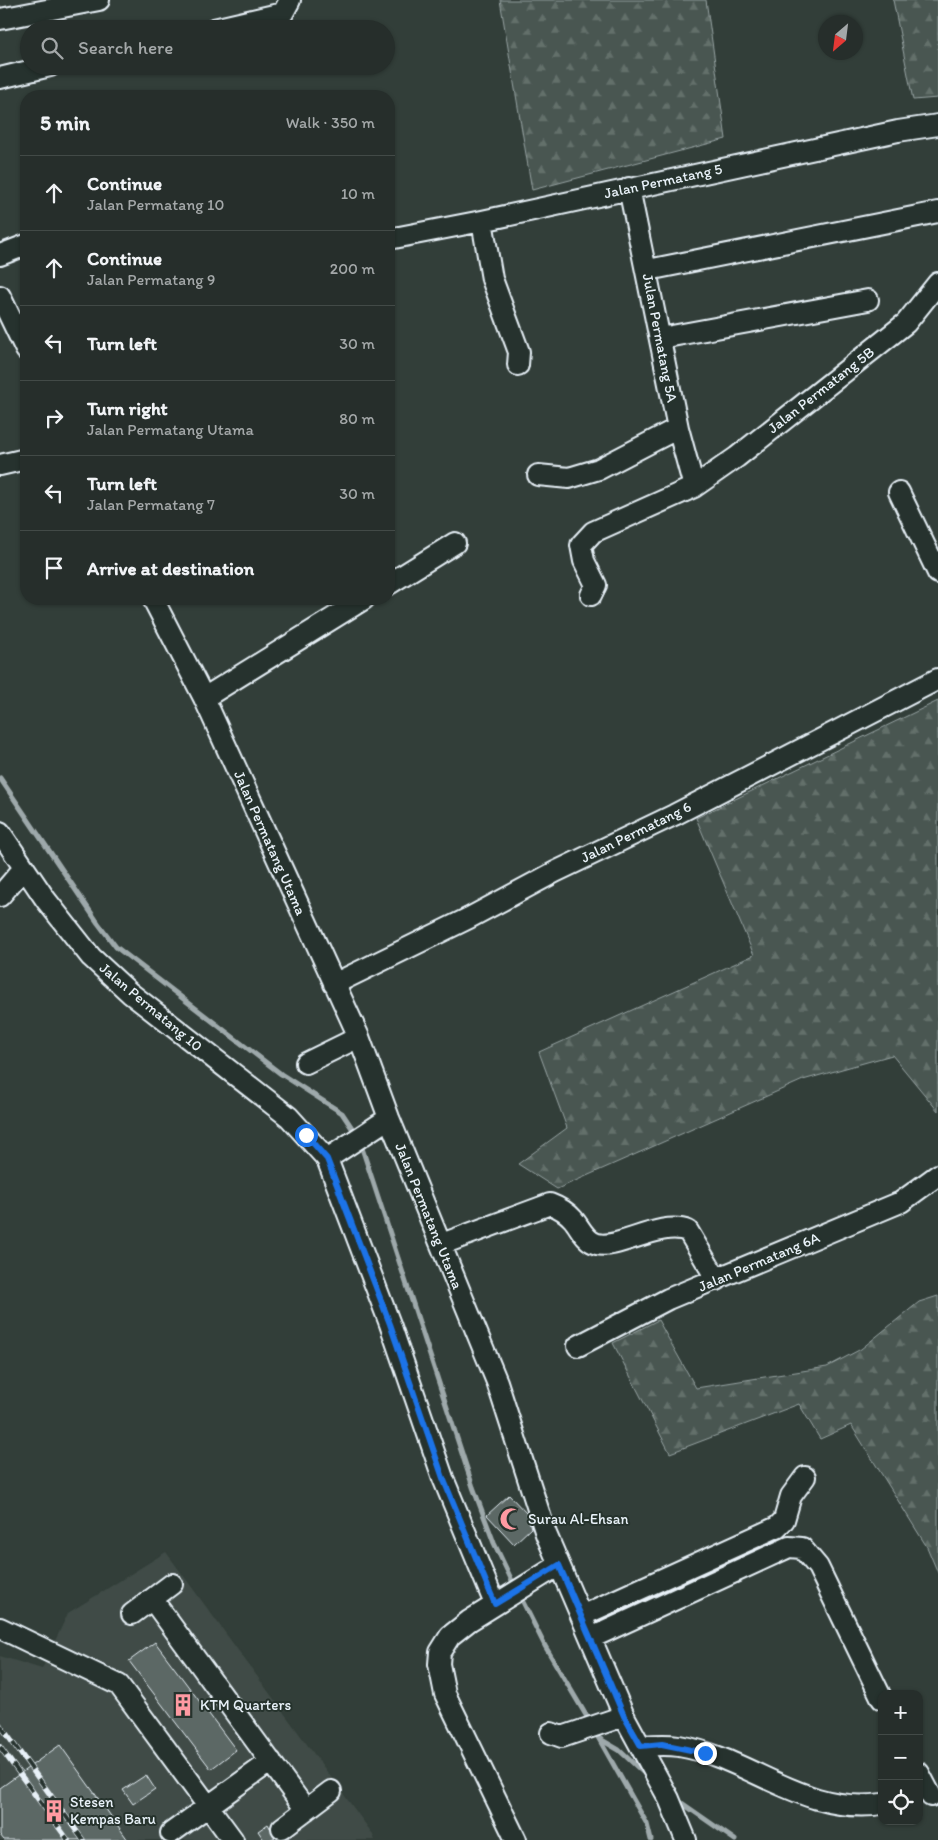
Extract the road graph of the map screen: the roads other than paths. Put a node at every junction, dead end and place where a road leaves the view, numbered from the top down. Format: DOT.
graph roads {
  1 [pos="99,0"];
  2 [pos="290,0"];
  3 [pos="0,19"];
  4 [pos="253,20"];
  5 [pos="20,73"];
  6 [pos="0,78"];
  7 [pos="938,125"];
  8 [pos="629,188"];
  9 [pos="938,212"];
  10 [pos="482,221"];
  11 [pos="395,238"];
  12 [pos="20,247"];
  13 [pos="0,255"];
  14 [pos="648,270"];
  15 [pos="938,283"];
  16 [pos="0,296"];
  17 [pos="868,300"];
  18 [pos="20,338"];
  19 [pos="661,338"];
  20 [pos="518,366"];
  21 [pos="678,428"];
  22 [pos="20,460"];
  23 [pos="0,465"];
  24 [pos="538,475"];
  25 [pos="694,487"];
  26 [pos="899,492"];
  27 [pos="455,543"];
  28 [pos="938,573"];
  29 [pos="395,580"];
  30 [pos="591,595"];
  31 [pos="156,605"];
  32 [pos="354,605"];
  33 [pos="938,679"];
  34 [pos="204,698"];
  35 [pos="0,832"];
  36 [pos="24,868"];
  37 [pos="0,896"];
  38 [pos="334,984"];
  39 [pos="359,1038"];
  40 [pos="306,1063"];
  41 [pos="381,1123"];
  42 [pos="331,1156"];
  43 [pos="938,1175"];
  44 [pos="442,1244"];
  45 [pos="717,1280"];
  46 [pos="578,1346"];
  47 [pos="805,1478"];
  48 [pos="559,1565"];
  49 [pos="172,1584"];
  50 [pos="152,1599"];
  51 [pos="499,1602"];
  52 [pos="132,1614"];
  53 [pos="581,1616"];
  54 [pos="0,1628"];
  55 [pos="591,1638"];
  56 [pos="878,1691"];
  57 [pos="617,1719"];
  58 [pos="561,1735"];
  59 [pos="645,1754"];
  60 [pos="271,1761"];
  61 [pos="922,1780"];
  62 [pos="331,1791"];
  63 [pos="929,1796"];
  64 [pos="878,1804"];
  65 [pos="208,1806"];
  66 [pos="306,1810"];
  67 [pos="282,1828"];
  68 [pos="171,1833"];
  69 [pos="233,1840"];
  70 [pos="516,1840"];
  71 [pos="686,1840"];
  1 -- 3 [label="street"];
  2 -- 4 [label="street"];
  5 -- 6 [label="street"];
  7 -- 8 [label="street, Jalan Permatang 5"];
  8 -- 10 [label="street, Jalan Permatang 5"];
  8 -- 14 [label="street, Julan Permatang 5A"];
  9 -- 14 [label="street"];
  10 -- 11 [label="street, Jalan Permatang 5"];
  10 -- 20 [label="street"];
  12 -- 13 [label="street"];
  14 -- 19 [label="street, Julan Permatang 5A"];
  15 -- 25 [label="street, Jalan Permatang 5B"];
  16 -- 18 [label="street"];
  17 -- 19 [label="street"];
  19 -- 21 [label="street, Julan Permatang 5A"];
  21 -- 24 [label="street"];
  21 -- 25 [label="street, Julan Permatang 5A"];
  22 -- 23 [label="street"];
  25 -- 30 [label="street, Jalan Permatang 5B"];
  26 -- 28 [label="street"];
  27 -- 29 [label="street"];
  31 -- 34 [label="street, Jalan Permatang Utama"];
  32 -- 34 [label="street"];
  33 -- 38 [label="street, Jalan Permatang 6"];
  34 -- 38 [label="street, Jalan Permatang Utama"];
  35 -- 36 [label="street, Jalan Permatang 10"];
  36 -- 37 [label="street"];
  36 -- 42 [label="street, Jalan Permatang 10"];
  38 -- 39 [label="street, Jalan Permatang Utama"];
  39 -- 40 [label="street"];
  39 -- 41 [label="street, Jalan Permatang Utama"];
  41 -- 42 [label="street"];
  41 -- 44 [label="street, Jalan Permatang Utama"];
  42 -- 51 [label="street"];
  43 -- 45 [label="street, Jalan Permatang 6A"];
  44 -- 45 [label="street"];
  44 -- 48 [label="street, Jalan Permatang Utama"];
  45 -- 46 [label="street, Jalan Permatang 6A"];
  47 -- 53 [label="street"];
  48 -- 51 [label="street"];
  48 -- 53 [label="street, Jalan Permatang Utama"];
  49 -- 50 [label="street"];
  50 -- 52 [label="street"];
  50 -- 60 [label="street"];
  51 -- 70 [label="street"];
  53 -- 55 [label="street, Jalan Permatang Utama"];
  54 -- 65 [label="street"];
  55 -- 56 [label="street"];
  55 -- 57 [label="street, Jalan Permatang Utama"];
  57 -- 58 [label="street"];
  57 -- 59 [label="street, Jalan Permatang Utama"];
  59 -- 64 [label="street"];
  59 -- 71 [label="street, Jalan Permatang Utama"];
  60 -- 65 [label="street"];
  60 -- 66 [label="street"];
  61 -- 63 [label="street"];
  62 -- 66 [label="street"];
  65 -- 68 [label="street"];
  65 -- 69 [label="street"];
  66 -- 67 [label="street"];
}
